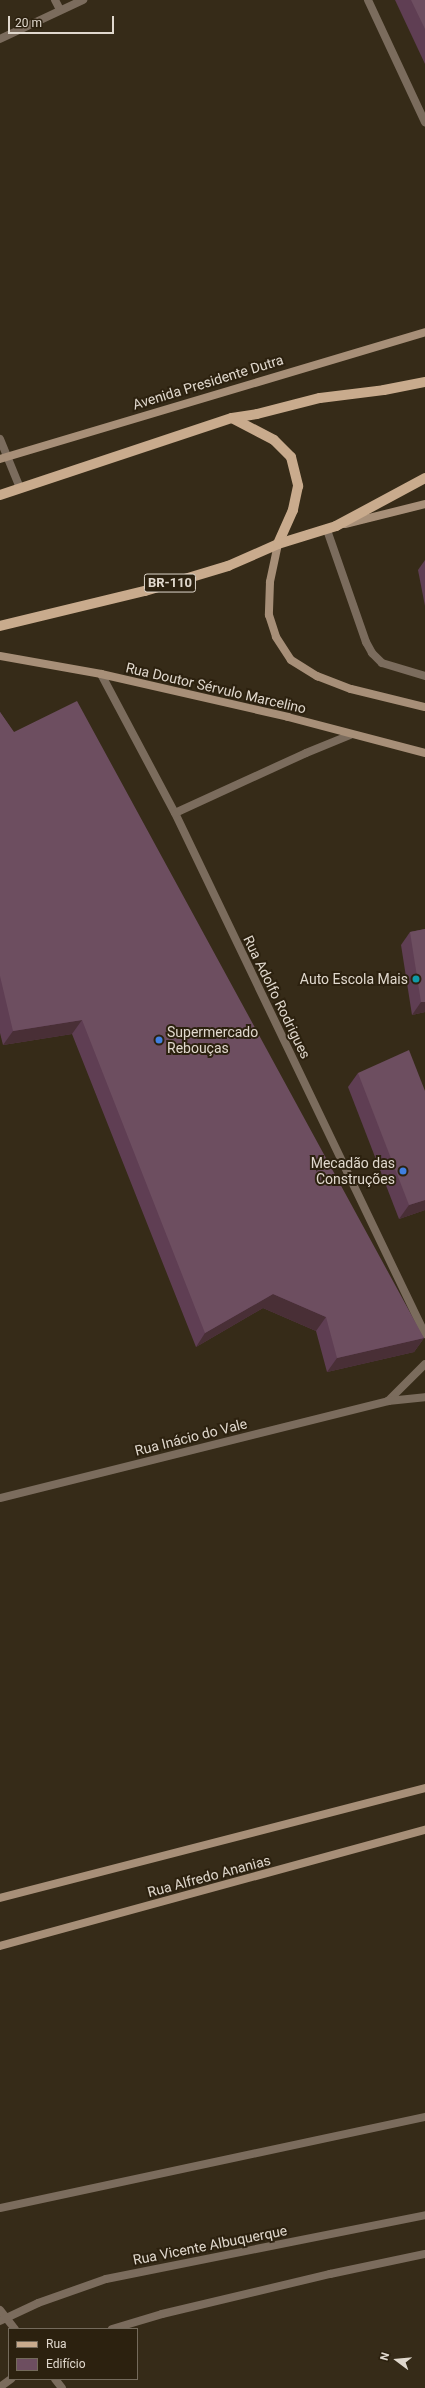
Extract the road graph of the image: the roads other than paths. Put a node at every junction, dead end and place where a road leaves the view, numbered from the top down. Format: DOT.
graph roads {
  1 [pos="55,0"];
  2 [pos="83,0"];
  3 [pos="368,0"];
  4 [pos="60,10"];
  5 [pos="0,40"];
  6 [pos="425,122"];
  7 [pos="425,332"];
  8 [pos="425,382"];
  9 [pos="232,418"];
  10 [pos="0,439"];
  11 [pos="9,456"];
  12 [pos="0,459"];
  13 [pos="425,478"];
  14 [pos="20,488"];
  15 [pos="0,495"];
  16 [pos="425,504"];
  17 [pos="332,528"];
  18 [pos="278,544"];
  19 [pos="0,626"];
  20 [pos="0,656"];
  21 [pos="101,674"];
  22 [pos="425,676"];
  23 [pos="425,707"];
  24 [pos="350,735"];
  25 [pos="425,753"];
  26 [pos="174,813"];
  27 [pos="425,1334"];
  28 [pos="425,1364"];
  29 [pos="425,1397"];
  30 [pos="388,1401"];
  31 [pos="0,1498"];
  32 [pos="425,1788"];
  33 [pos="425,1830"];
  34 [pos="0,1898"];
  35 [pos="0,1946"];
  36 [pos="425,2117"];
  37 [pos="0,2208"];
  38 [pos="425,2215"];
  39 [pos="425,2254"];
  40 [pos="0,2310"];
  41 [pos="3,2319"];
  42 [pos="14,2328"];
  43 [pos="115,2328"];
  44 [pos="56,2380"];
  45 [pos="62,2388"];
  1 -- 4 [label="street"];
  2 -- 4 [label="street"];
  3 -- 6 [label="street"];
  4 -- 5 [label="street"];
  7 -- 11 [label="main road, Avenida Presidente Dutra"];
  8 -- 9 [label="main road"];
  9 -- 14 [label="main road"];
  9 -- 18 [label="main road"];
  10 -- 11 [label="street"];
  11 -- 12 [label="main road, Avenida Presidente Dutra"];
  11 -- 14 [label="street"];
  13 -- 17 [label="main road, BR-110"];
  14 -- 15 [label="main road"];
  16 -- 17 [label="main road"];
  17 -- 18 [label="main road, BR-110"];
  17 -- 22 [label="street"];
  18 -- 19 [label="main road, BR-110"];
  18 -- 23 [label="main road"];
  20 -- 21 [label="main road, Rua Doutor Sérvulo Marcelino"];
  21 -- 24 [label="main road, Rua Doutor Sérvulo Marcelino"];
  21 -- 26 [label="street, Rua Adolfo Rodrigues"];
  24 -- 25 [label="main road, Rua Doutor Sérvulo Marcelino"];
  24 -- 26 [label="street"];
  26 -- 27 [label="street, Rua Adolfo Rodrigues"];
  28 -- 30 [label="street"];
  29 -- 30 [label="street, Rua Inácio do Vale"];
  30 -- 31 [label="street, Rua Inácio do Vale"];
  32 -- 34 [label="main road"];
  33 -- 35 [label="main road, Rua Alfredo Ananias"];
  36 -- 37 [label="street"];
  38 -- 41 [label="street, Rua Vicente Albuquerque"];
  39 -- 43 [label="street"];
  40 -- 41 [label="street"];
  41 -- 42 [label="street"];
  44 -- 45 [label="street"];
}
